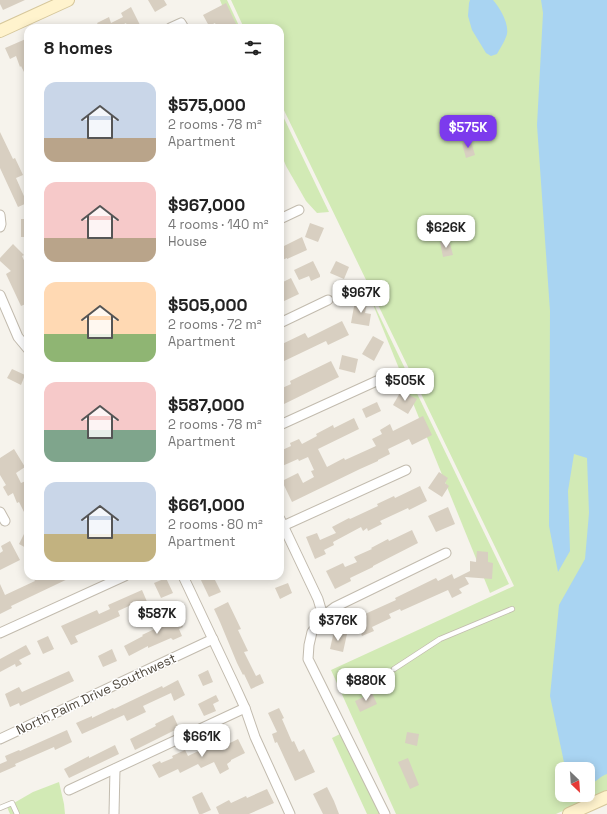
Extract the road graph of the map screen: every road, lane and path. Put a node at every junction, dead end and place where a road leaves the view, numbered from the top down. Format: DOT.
graph roads {
  1 [pos="68,0"];
  2 [pos="0,31"];
  3 [pos="299,210"];
  4 [pos="0,215"];
  5 [pos="284,217"];
  6 [pos="0,226"];
  7 [pos="0,295"];
  8 [pos="328,300"];
  9 [pos="284,321"];
  10 [pos="24,345"];
  11 [pos="380,379"];
  12 [pos="284,424"];
  13 [pos="406,470"];
  14 [pos="0,512"];
  15 [pos="5,521"];
  16 [pos="284,522"];
  17 [pos="284,527"];
  18 [pos="446,553"];
  19 [pos="116,580"];
  20 [pos="185,580"];
  21 [pos="512,609"];
  22 [pos="323,616"];
  23 [pos="0,633"];
  24 [pos="213,639"];
  25 [pos="394,669"];
  26 [pos="245,708"];
  27 [pos="0,739"];
  28 [pos="115,768"];
  29 [pos="69,790"];
  30 [pos="607,797"];
  31 [pos="0,808"];
  32 [pos="287,813"];
  33 [pos="17,814"];
  34 [pos="114,814"];
  35 [pos="385,814"];
  36 [pos="569,814"];
  1 -- 2 [label="street"];
  3 -- 5 [label="street"];
  4 -- 6 [label="street"];
  7 -- 10 [label="street"];
  8 -- 9 [label="street"];
  11 -- 12 [label="street"];
  13 -- 16 [label="street"];
  14 -- 15 [label="street"];
  17 -- 22 [label="street"];
  18 -- 22 [label="street"];
  19 -- 23 [label="street"];
  20 -- 24 [label="street"];
  21 -- 25 [label="lane"];
  22 -- 35 [label="street"];
  24 -- 26 [label="street"];
  24 -- 27 [label="street, North Palm Drive Southwest"];
  26 -- 28 [label="street"];
  26 -- 32 [label="street"];
  28 -- 29 [label="street"];
  28 -- 34 [label="street"];
  30 -- 36 [label="street"];
  31 -- 33 [label="lane"];
}
